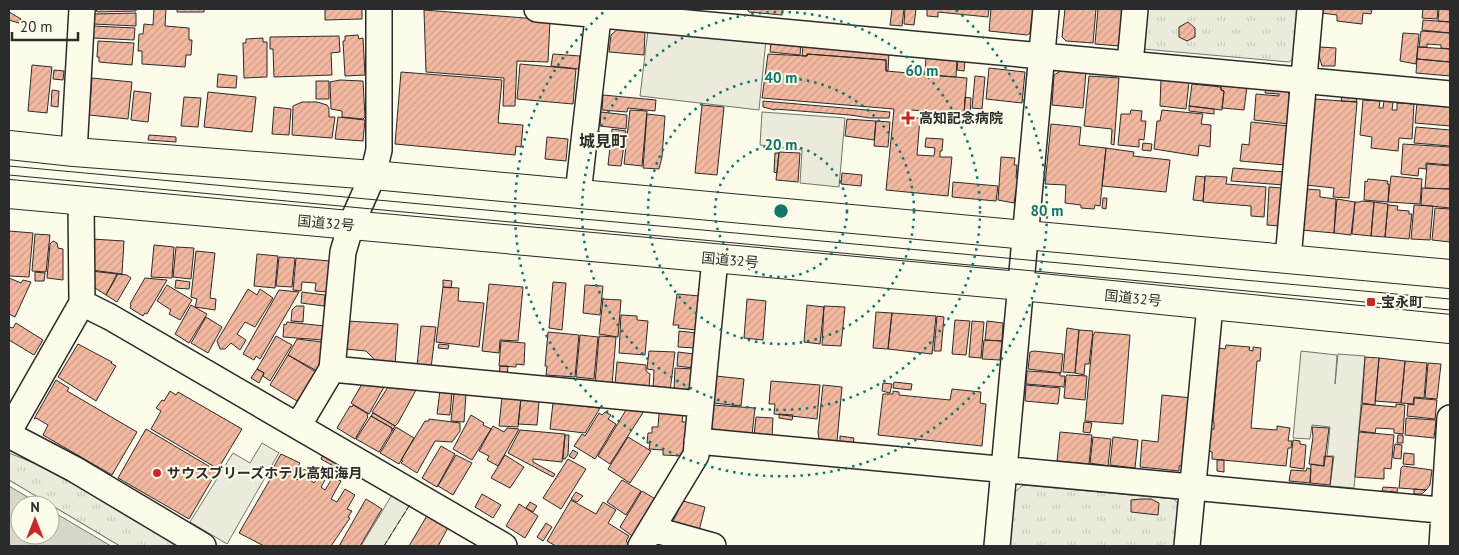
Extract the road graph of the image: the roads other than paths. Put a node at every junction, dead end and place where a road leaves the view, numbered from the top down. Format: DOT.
graph roads {
  1 [pos="82,9"];
  2 [pos="379,9"];
  3 [pos="537,9"];
  4 [pos="1046,9"];
  5 [pos="1136,9"];
  6 [pos="1310,9"];
  7 [pos="599,11"];
  8 [pos="737,18"];
  9 [pos="1042,55"];
  10 [pos="1130,64"];
  11 [pos="1303,80"];
  12 [pos="1450,94"];
  13 [pos="9,145"];
  14 [pos="74,152"];
  15 [pos="373,175"];
  16 [pos="9,194"];
  17 [pos="578,194"];
  18 [pos="81,201"];
  19 [pos="351,224"];
  20 [pos="1026,235"];
  21 [pos="715,259"];
  22 [pos="1288,259"];
  23 [pos="1450,274"];
  24 [pos="1021,286"];
  25 [pos="82,303"];
  26 [pos="1210,306"];
  27 [pos="1450,329"];
  28 [pos="332,369"];
  29 [pos="701,404"];
  30 [pos="1450,418"];
  31 [pos="298,426"];
  32 [pos="9,431"];
  33 [pos="9,435"];
  34 [pos="697,441"];
  35 [pos="1004,470"];
  36 [pos="1193,486"];
  37 [pos="1448,510"];
  38 [pos="646,538"];
  39 [pos="203,546"];
  40 [pos="502,546"];
  41 [pos="713,546"];
  42 [pos="997,546"];
  43 [pos="1187,546"];
  44 [pos="1442,546"];
  1 -- 14 [label="street"];
  2 -- 15 [label="street"];
  3 -- 7 [label="street"];
  4 -- 9 [label="street"];
  5 -- 10 [label="street"];
  6 -- 11 [label="street"];
  7 -- 8 [label="street"];
  7 -- 17 [label="street"];
  8 -- 9 [label="street"];
  9 -- 10 [label="street"];
  9 -- 20 [label="street"];
  10 -- 11 [label="street"];
  11 -- 12 [label="street"];
  11 -- 22 [label="street"];
  13 -- 14 [label="highway"];
  14 -- 15 [label="highway"];
  15 -- 17 [label="highway"];
  15 -- 19 [label="street"];
  16 -- 18 [label="highway, 国道32号"];
  17 -- 20 [label="highway"];
  18 -- 19 [label="highway, 国道32号"];
  18 -- 25 [label="street"];
  19 -- 21 [label="highway, 国道32号"];
  19 -- 28 [label="street"];
  20 -- 22 [label="highway"];
  20 -- 24 [label="street"];
  21 -- 24 [label="highway, 国道32号"];
  21 -- 29 [label="street"];
  22 -- 23 [label="highway"];
  24 -- 26 [label="highway, 国道32号"];
  24 -- 35 [label="street"];
  25 -- 31 [label="street"];
  25 -- 32 [label="street"];
  26 -- 27 [label="highway, 国道32号"];
  26 -- 36 [label="street"];
  28 -- 29 [label="street"];
  28 -- 31 [label="street"];
  29 -- 34 [label="street"];
  30 -- 37 [label="street"];
  31 -- 40 [label="street"];
  33 -- 39 [label="street"];
  34 -- 35 [label="street"];
  34 -- 38 [label="street"];
  35 -- 36 [label="street"];
  35 -- 42 [label="street"];
  36 -- 37 [label="street"];
  36 -- 43 [label="street"];
  37 -- 44 [label="street"];
  38 -- 41 [label="street"];
}
